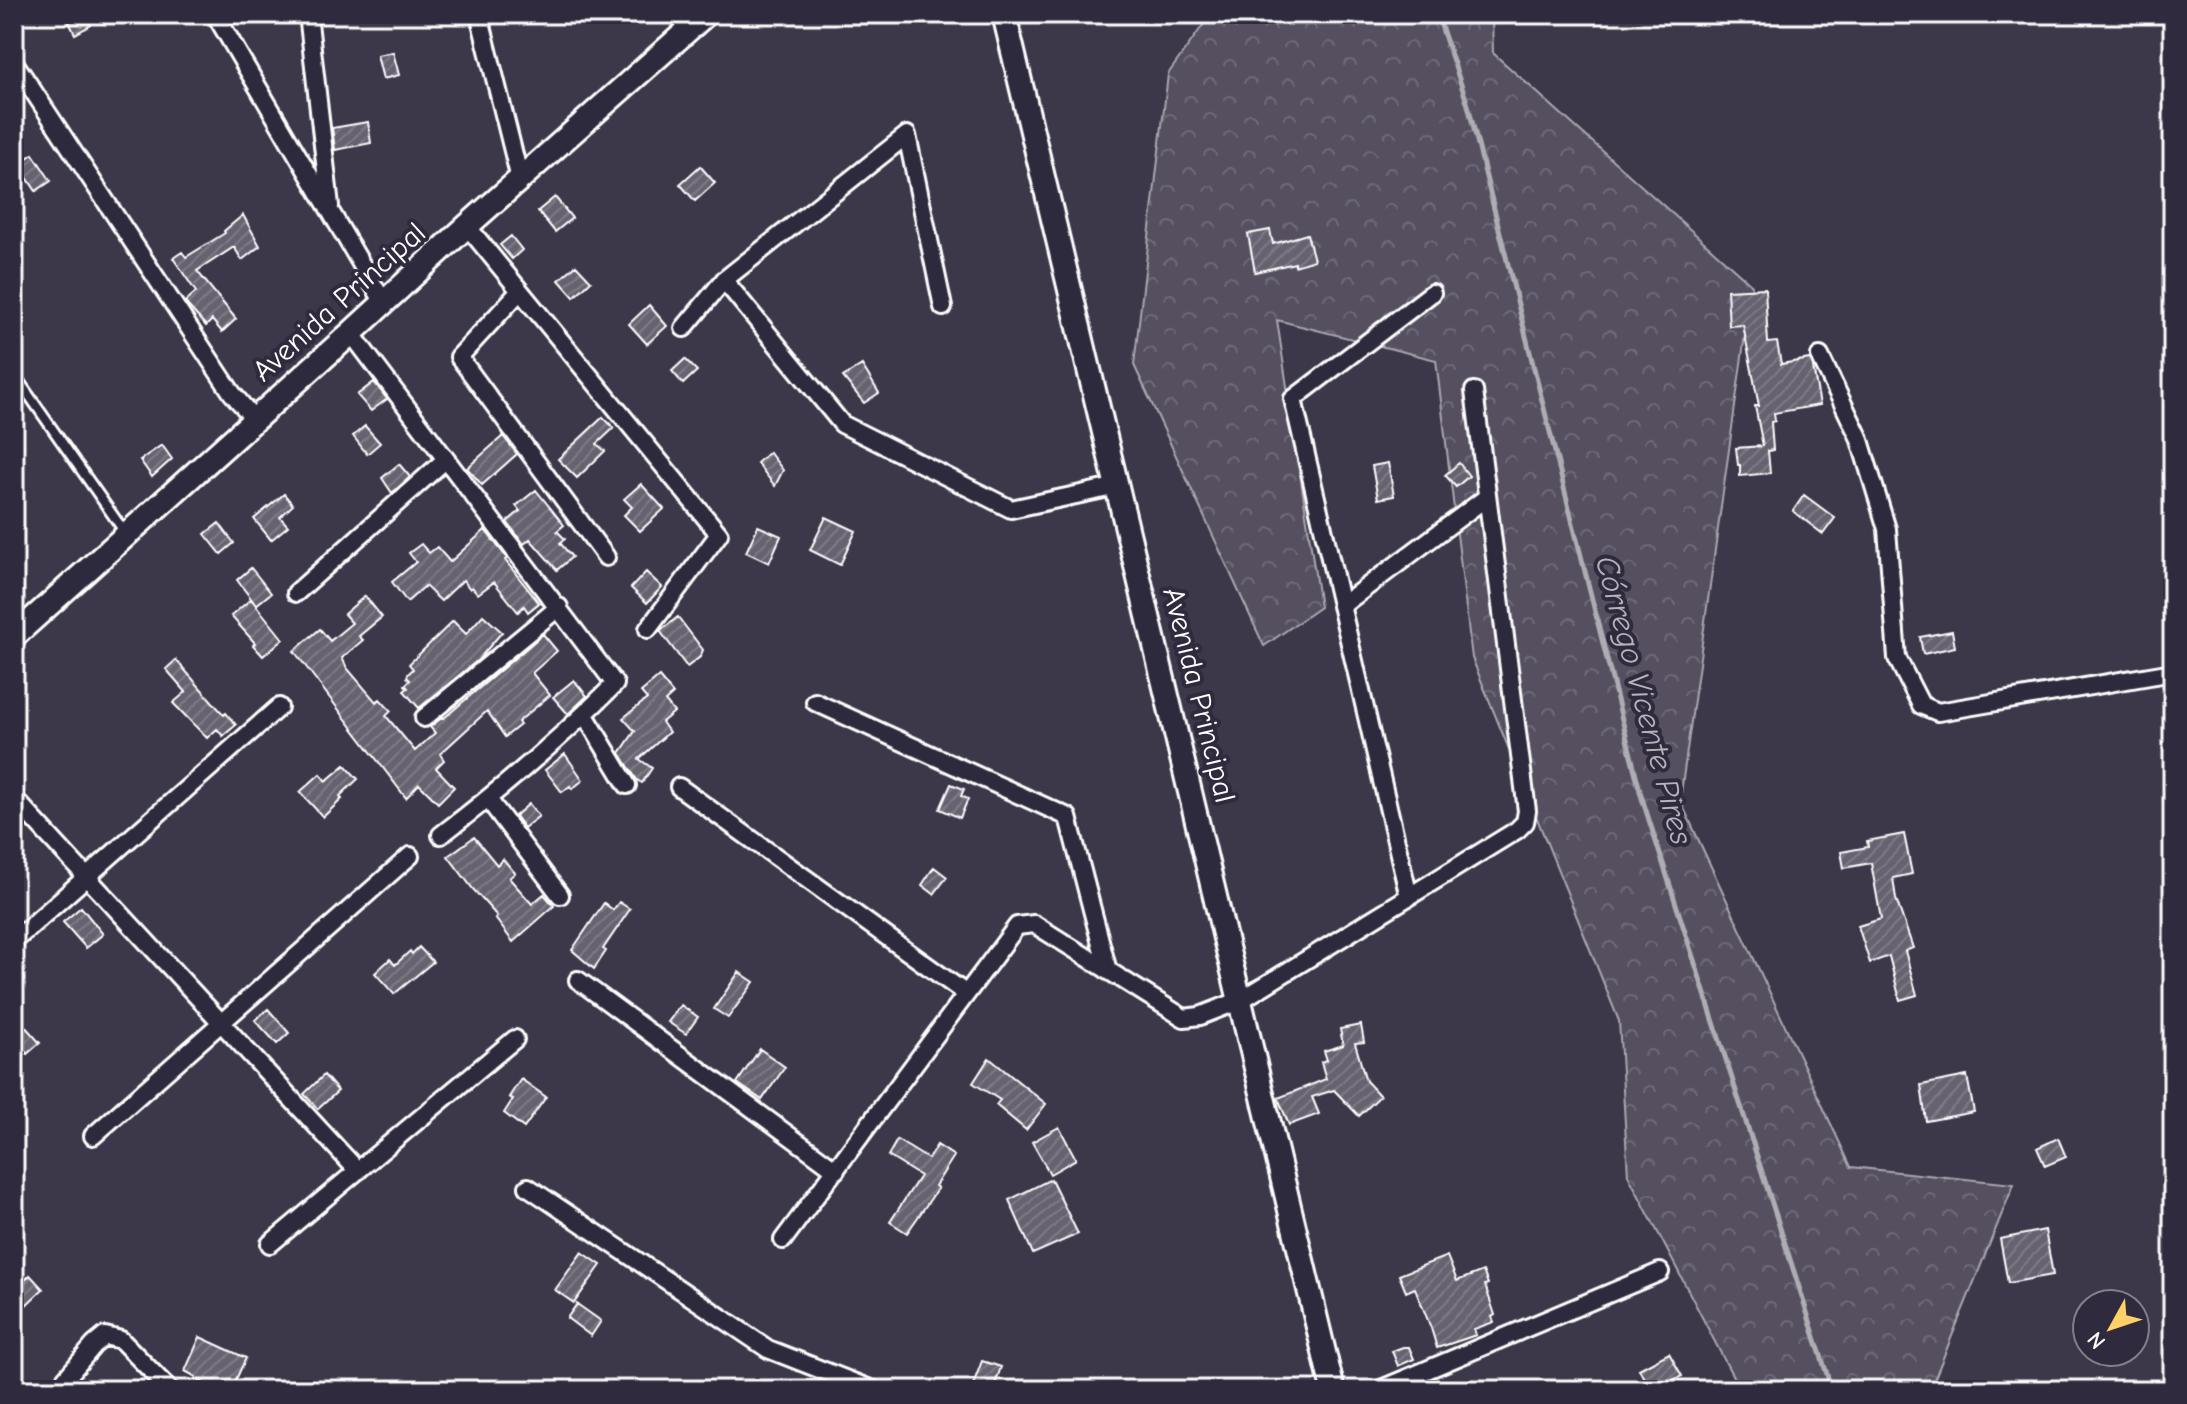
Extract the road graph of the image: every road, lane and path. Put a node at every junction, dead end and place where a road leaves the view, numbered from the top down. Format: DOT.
graph roads {
  1 [pos="215,14"];
  2 [pos="308,14"];
  3 [pos="479,14"];
  4 [pos="706,14"];
  5 [pos="1004,14"];
  6 [pos="14,62"];
  7 [pos="520,179"];
  8 [pos="331,211"];
  9 [pos="467,226"];
  10 [pos="724,280"];
  11 [pos="519,292"];
  12 [pos="1432,293"];
  13 [pos="384,303"];
  14 [pos="943,307"];
  15 [pos="684,328"];
  16 [pos="351,333"];
  17 [pos="1820,356"];
  18 [pos="14,374"];
  19 [pos="1474,391"];
  20 [pos="254,419"];
  21 [pos="445,460"];
  22 [pos="1118,486"];
  23 [pos="1487,497"];
  24 [pos="126,534"];
  25 [pos="606,557"];
  26 [pos="296,593"];
  27 [pos="1341,606"];
  28 [pos="559,607"];
  29 [pos="648,629"];
  30 [pos="14,636"];
  31 [pos="2173,672"];
  32 [pos="815,702"];
  33 [pos="279,707"];
  34 [pos="585,715"];
  35 [pos="424,718"];
  36 [pos="627,785"];
  37 [pos="679,787"];
  38 [pos="14,798"];
  39 [pos="488,799"];
  40 [pos="441,835"];
  41 [pos="410,856"];
  42 [pos="86,876"];
  43 [pos="560,895"];
  44 [pos="1409,897"];
  45 [pos="14,941"];
  46 [pos="1108,971"];
  47 [pos="578,980"];
  48 [pos="965,993"];
  49 [pos="1241,1000"];
  50 [pos="221,1023"];
  51 [pos="515,1039"];
  52 [pos="93,1136"];
  53 [pos="836,1170"];
  54 [pos="358,1171"];
  55 [pos="528,1187"];
  56 [pos="783,1240"];
  57 [pos="270,1244"];
  58 [pos="1660,1272"];
  59 [pos="56,1390"];
  60 [pos="170,1390"];
  61 [pos="873,1390"];
  62 [pos="1333,1390"];
  63 [pos="1379,1390"];
  1 -- 8 [label="street"];
  2 -- 8 [label="street"];
  3 -- 7 [label="street"];
  4 -- 7 [label="street, Avenida Principal"];
  5 -- 22 [label="street, Avenida Principal"];
  6 -- 20 [label="street"];
  7 -- 9 [label="street, Avenida Principal"];
  8 -- 13 [label="street"];
  9 -- 11 [label="street"];
  9 -- 13 [label="street, Avenida Principal"];
  10 -- 14 [label="street"];
  10 -- 15 [label="street"];
  10 -- 22 [label="street"];
  11 -- 25 [label="street"];
  11 -- 29 [label="street"];
  12 -- 27 [label="street"];
  13 -- 16 [label="street, Avenida Principal"];
  16 -- 20 [label="street, Avenida Principal"];
  16 -- 21 [label="street"];
  17 -- 31 [label="street"];
  18 -- 24 [label="lane"];
  19 -- 23 [label="street"];
  20 -- 24 [label="street, Avenida Principal"];
  21 -- 26 [label="street"];
  21 -- 28 [label="street"];
  22 -- 49 [label="street, Avenida Principal"];
  23 -- 27 [label="street"];
  23 -- 44 [label="street"];
  24 -- 30 [label="street, Avenida Principal"];
  27 -- 44 [label="street"];
  28 -- 34 [label="street"];
  28 -- 35 [label="street"];
  32 -- 46 [label="street"];
  33 -- 42 [label="street"];
  34 -- 36 [label="street"];
  34 -- 39 [label="street"];
  37 -- 48 [label="street"];
  38 -- 42 [label="street"];
  39 -- 40 [label="street"];
  39 -- 43 [label="street"];
  41 -- 50 [label="street"];
  42 -- 45 [label="street"];
  42 -- 50 [label="street"];
  44 -- 49 [label="street"];
  46 -- 48 [label="street"];
  46 -- 49 [label="street"];
  47 -- 53 [label="street"];
  48 -- 53 [label="street"];
  49 -- 62 [label="street, Avenida Principal"];
  50 -- 52 [label="street"];
  50 -- 54 [label="street"];
  51 -- 54 [label="street"];
  53 -- 56 [label="street"];
  54 -- 57 [label="street"];
  55 -- 61 [label="street"];
  58 -- 63 [label="street"];
  59 -- 60 [label="street"];
}
